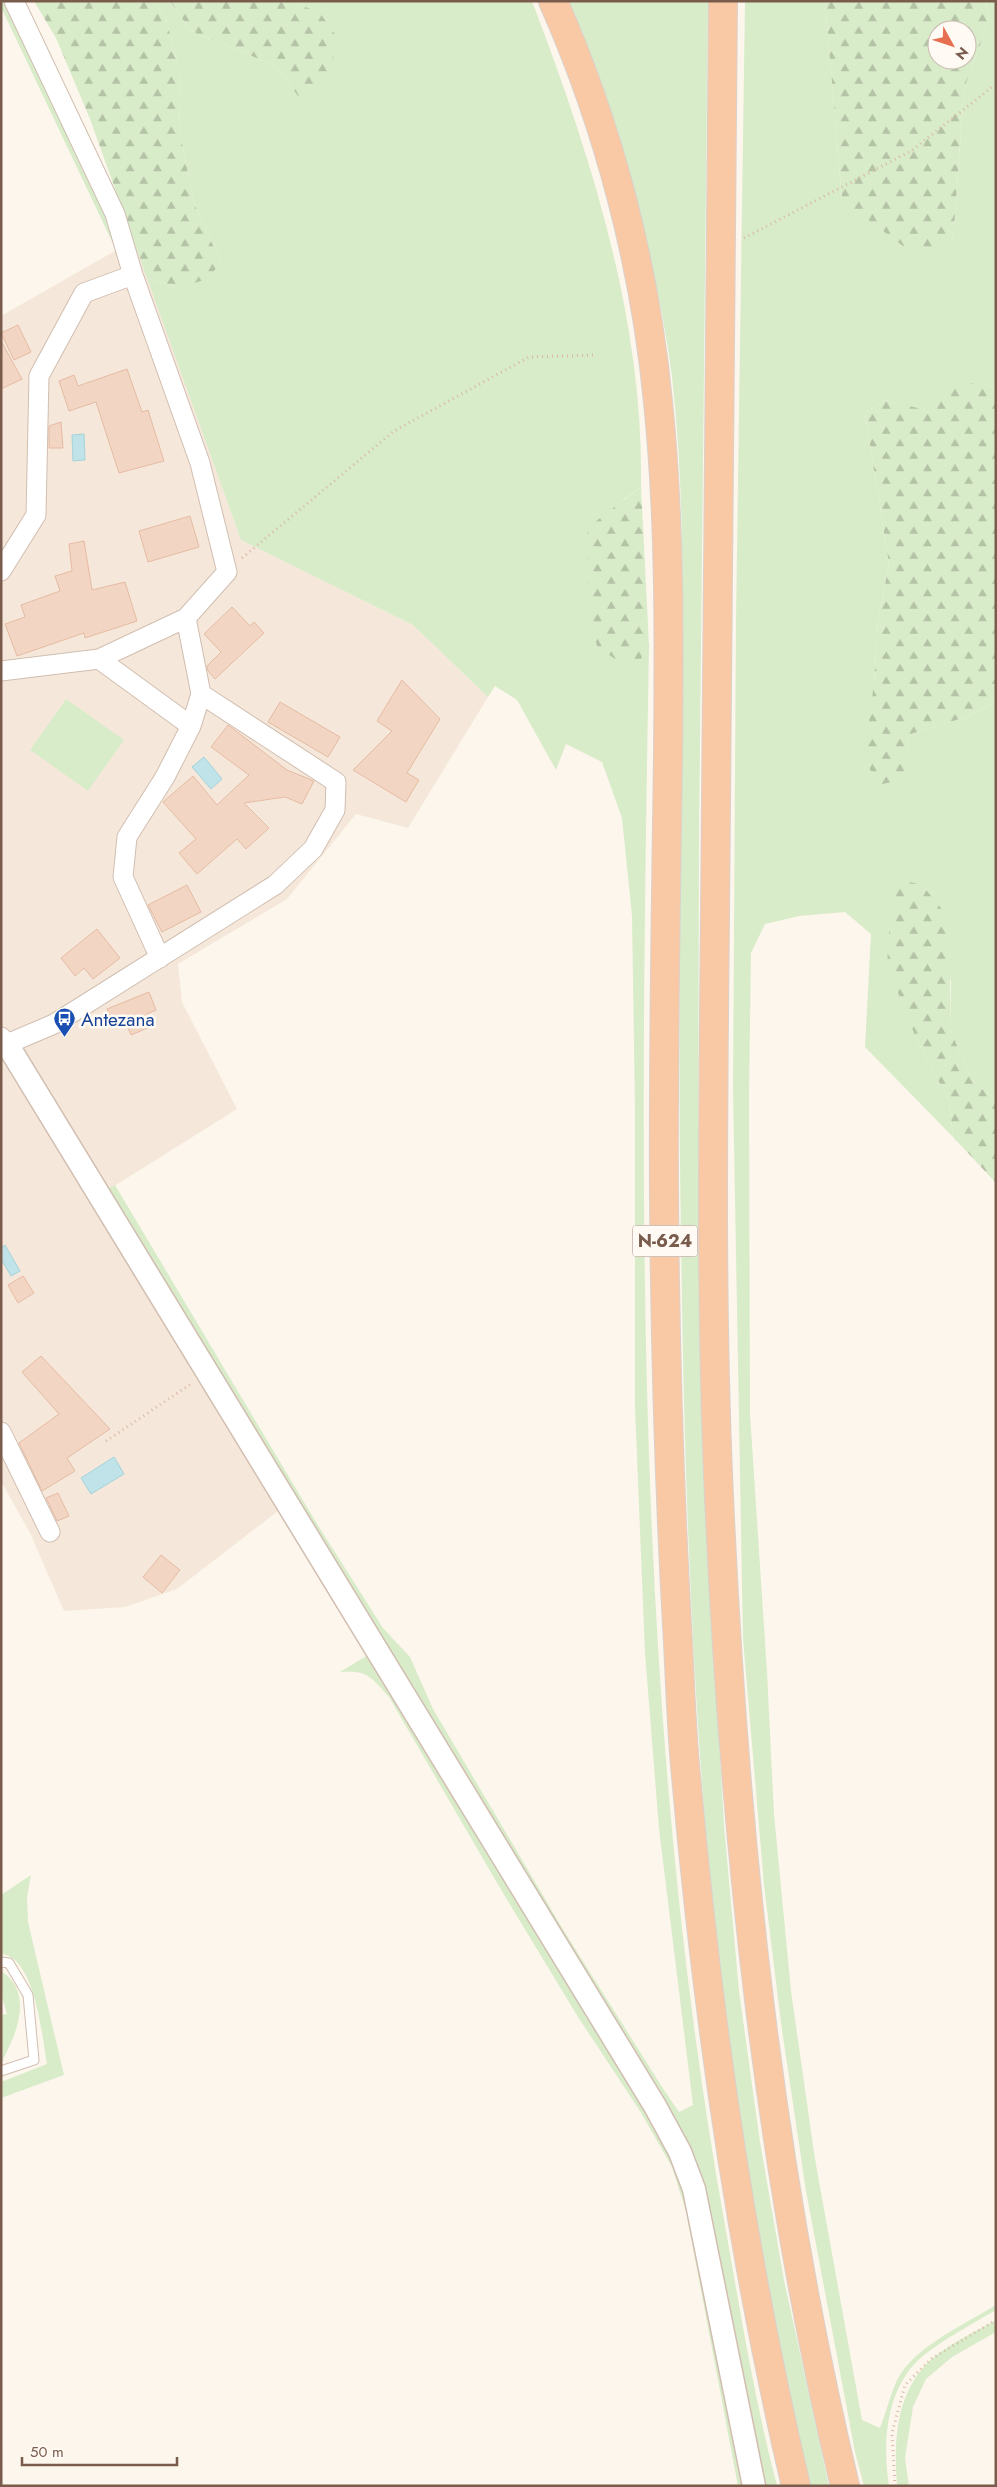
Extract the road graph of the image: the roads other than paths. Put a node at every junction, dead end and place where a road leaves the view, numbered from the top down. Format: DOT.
graph roads {
  1 [pos="14,1"];
  2 [pos="553,1"];
  3 [pos="723,1"];
  4 [pos="133,275"];
  5 [pos="1,571"];
  6 [pos="186,618"];
  7 [pos="99,659"];
  8 [pos="1,671"];
  9 [pos="201,694"];
  10 [pos="191,726"];
  11 [pos="160,958"];
  12 [pos="4,1040"];
  13 [pos="1,1432"];
  14 [pos="50,1532"];
  15 [pos="1,1962"];
  16 [pos="1,2071"];
  17 [pos="754,2486"];
  18 [pos="796,2486"];
  19 [pos="845,2486"];
  1 -- 4 [label="street"];
  2 -- 18 [label="highway, N-624"];
  3 -- 19 [label="highway, N-624"];
  4 -- 5 [label="street"];
  4 -- 6 [label="street"];
  6 -- 7 [label="street"];
  6 -- 9 [label="street"];
  7 -- 8 [label="street"];
  7 -- 10 [label="street"];
  9 -- 10 [label="street"];
  9 -- 11 [label="street"];
  10 -- 11 [label="street"];
  11 -- 12 [label="street"];
  12 -- 17 [label="street"];
  13 -- 14 [label="street"];
  15 -- 16 [label="lane"];
}
